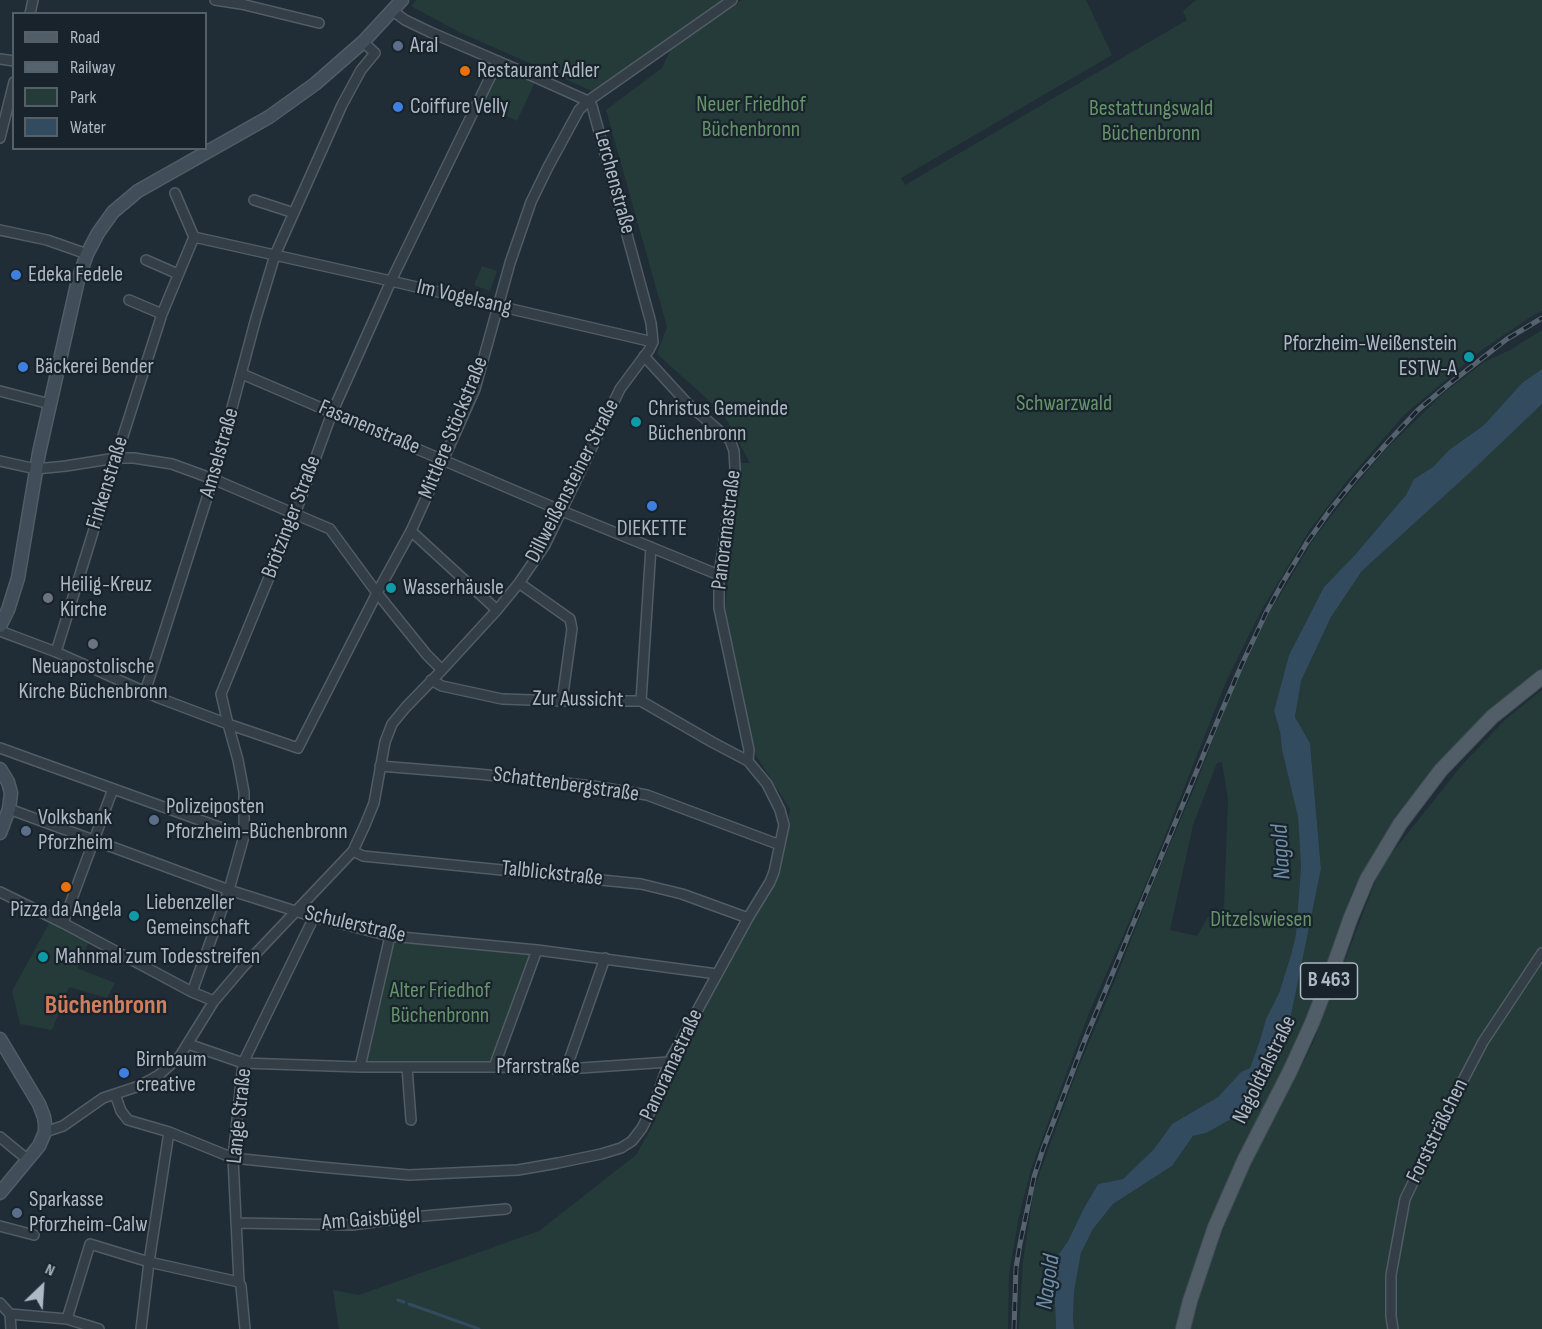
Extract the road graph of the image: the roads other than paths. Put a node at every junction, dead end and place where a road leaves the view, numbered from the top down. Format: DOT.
graph roads {
  1 [pos="214,0"];
  2 [pos="732,0"];
  3 [pos="241,2"];
  4 [pos="397,4"];
  5 [pos="319,23"];
  6 [pos="363,42"];
  7 [pos="498,61"];
  8 [pos="12,90"];
  9 [pos="588,101"];
  10 [pos="0,138"];
  11 [pos="175,193"];
  12 [pos="254,200"];
  13 [pos="294,213"];
  14 [pos="0,230"];
  15 [pos="194,237"];
  16 [pos="87,254"];
  17 [pos="275,255"];
  18 [pos="147,260"];
  19 [pos="178,274"];
  20 [pos="391,280"];
  21 [pos="129,300"];
  22 [pos="499,306"];
  23 [pos="162,315"];
  24 [pos="653,342"];
  25 [pos="644,357"];
  26 [pos="242,374"];
  27 [pos="0,391"];
  28 [pos="50,404"];
  29 [pos="332,412"];
  30 [pos="116,458"];
  31 [pos="444,460"];
  32 [pos="0,461"];
  33 [pos="36,469"];
  34 [pos="213,479"];
  35 [pos="562,511"];
  36 [pos="295,514"];
  37 [pos="411,531"];
  38 [pos="651,548"];
  39 [pos="719,576"];
  40 [pos="519,583"];
  41 [pos="376,593"];
  42 [pos="497,610"];
  43 [pos="0,626"];
  44 [pos="0,632"];
  45 [pos="56,652"];
  46 [pos="442,670"];
  47 [pos="1542,677"];
  48 [pos="431,680"];
  49 [pos="145,692"];
  50 [pos="562,701"];
  51 [pos="641,701"];
  52 [pos="228,724"];
  53 [pos="0,748"];
  54 [pos="748,761"];
  55 [pos="380,766"];
  56 [pos="0,769"];
  57 [pos="112,789"];
  58 [pos="9,809"];
  59 [pos="0,833"];
  60 [pos="244,836"];
  61 [pos="94,840"];
  62 [pos="780,845"];
  63 [pos="352,851"];
  64 [pos="229,890"];
  65 [pos="0,892"];
  66 [pos="296,912"];
  67 [pos="314,917"];
  68 [pos="748,918"];
  69 [pos="63,923"];
  70 [pos="390,936"];
  71 [pos="537,950"];
  72 [pos="1542,953"];
  73 [pos="605,958"];
  74 [pos="717,974"];
  75 [pos="192,992"];
  76 [pos="214,1001"];
  77 [pos="0,1040"];
  78 [pos="188,1044"];
  79 [pos="669,1062"];
  80 [pos="243,1063"];
  81 [pos="360,1067"];
  82 [pos="407,1067"];
  83 [pos="494,1067"];
  84 [pos="566,1069"];
  85 [pos="115,1094"];
  86 [pos="411,1120"];
  87 [pos="45,1132"];
  88 [pos="169,1132"];
  89 [pos="0,1137"];
  90 [pos="233,1158"];
  91 [pos="28,1160"];
  92 [pos="0,1193"];
  93 [pos="506,1209"];
  94 [pos="236,1222"];
  95 [pos="0,1226"];
  96 [pos="34,1235"];
  97 [pos="149,1262"];
  98 [pos="239,1282"];
  99 [pos="0,1303"];
  100 [pos="10,1314"];
  101 [pos="67,1319"];
  102 [pos="95,1328"];
  103 [pos="10,1329"];
  104 [pos="141,1329"];
  105 [pos="245,1329"];
  106 [pos="1183,1329"];
  107 [pos="1393,1329"];
  1 -- 3 [label="street"];
  2 -- 9 [label="street, Mittlere Stöckstraße"];
  3 -- 5 [label="street"];
  4 -- 6 [label="main road"];
  4 -- 7 [label="street, Lerchenstraße"];
  6 -- 13 [label="street, Amselstraße"];
  6 -- 16 [label="main road"];
  7 -- 9 [label="street, Lerchenstraße"];
  7 -- 20 [label="street, Brötzinger Straße"];
  8 -- 10 [label="street"];
  9 -- 22 [label="street, Mittlere Stöckstraße"];
  9 -- 24 [label="street, Lerchenstraße"];
  11 -- 15 [label="street"];
  12 -- 13 [label="street"];
  13 -- 17 [label="street, Amselstraße"];
  14 -- 16 [label="street"];
  15 -- 17 [label="street"];
  15 -- 19 [label="street, Finkenstraße"];
  16 -- 28 [label="main road"];
  17 -- 20 [label="street, Im Vogelsang"];
  17 -- 26 [label="street, Amselstraße"];
  18 -- 19 [label="street"];
  19 -- 23 [label="street, Finkenstraße"];
  20 -- 22 [label="street, Im Vogelsang"];
  20 -- 29 [label="street, Brötzinger Straße"];
  21 -- 23 [label="street"];
  22 -- 24 [label="street, Im Vogelsang"];
  22 -- 31 [label="street, Mittlere Stöckstraße"];
  23 -- 30 [label="street, Finkenstraße"];
  24 -- 25 [label="street"];
  25 -- 35 [label="street, Dillweißensteiner Straße"];
  25 -- 39 [label="street, Panoramastraße"];
  26 -- 29 [label="street, Fasanenstraße"];
  26 -- 34 [label="street, Amselstraße"];
  27 -- 28 [label="street"];
  28 -- 33 [label="main road"];
  29 -- 31 [label="street, Fasanenstraße"];
  29 -- 36 [label="street, Brötzinger Straße"];
  30 -- 33 [label="street"];
  30 -- 34 [label="street"];
  30 -- 45 [label="street, Finkenstraße"];
  31 -- 35 [label="street, Fasanenstraße"];
  31 -- 37 [label="street, Mittlere Stöckstraße"];
  32 -- 33 [label="street"];
  33 -- 43 [label="main road"];
  34 -- 36 [label="street"];
  34 -- 49 [label="street, Amselstraße"];
  35 -- 38 [label="street, Fasanenstraße"];
  35 -- 40 [label="street, Dillweißensteiner Straße"];
  36 -- 41 [label="street"];
  36 -- 52 [label="street, Brötzinger Straße"];
  37 -- 41 [label="street, Mittlere Stöckstraße"];
  37 -- 42 [label="street"];
  38 -- 39 [label="street, Fasanenstraße"];
  38 -- 51 [label="street"];
  39 -- 54 [label="street, Panoramastraße"];
  40 -- 42 [label="street, Dillweißensteiner Straße"];
  40 -- 50 [label="street"];
  41 -- 46 [label="street"];
  41 -- 52 [label="street, Mittlere Stöckstraße"];
  42 -- 46 [label="street, Dillweißensteiner Straße"];
  44 -- 45 [label="street"];
  45 -- 49 [label="street"];
  46 -- 48 [label="street, Dillweißensteiner Straße"];
  47 -- 106 [label="main road, Nagoldtalstraße / B 463"];
  48 -- 50 [label="street, Zur Aussicht"];
  48 -- 55 [label="street, Dillweißensteiner Straße"];
  49 -- 52 [label="street"];
  50 -- 51 [label="street, Zur Aussicht"];
  51 -- 54 [label="street, Zur Aussicht"];
  52 -- 60 [label="street, Brötzinger Straße"];
  53 -- 57 [label="street"];
  54 -- 62 [label="street, Panoramastraße"];
  55 -- 62 [label="street, Schattenbergstraße"];
  55 -- 63 [label="street, Dillweißensteiner Straße"];
  56 -- 58 [label="main road"];
  57 -- 60 [label="street"];
  57 -- 61 [label="street"];
  58 -- 59 [label="main road"];
  58 -- 61 [label="street, Schulerstraße"];
  60 -- 64 [label="street, Brötzinger Straße"];
  61 -- 64 [label="street, Schulerstraße"];
  61 -- 69 [label="street"];
  62 -- 68 [label="street, Panoramastraße"];
  63 -- 66 [label="street, Dillweißensteiner Straße"];
  63 -- 68 [label="street, Talblickstraße"];
  64 -- 66 [label="street, Schulerstraße"];
  64 -- 75 [label="street, Brötzinger Straße"];
  65 -- 69 [label="street"];
  66 -- 67 [label="street, Schulerstraße"];
  66 -- 76 [label="street, Dillweißensteiner Straße"];
  67 -- 70 [label="street, Schulerstraße"];
  67 -- 80 [label="street, Lange Straße"];
  68 -- 74 [label="street, Panoramastraße"];
  69 -- 75 [label="street"];
  70 -- 71 [label="street, Schulerstraße"];
  70 -- 81 [label="street"];
  71 -- 73 [label="street, Schulerstraße"];
  71 -- 83 [label="street"];
  72 -- 107 [label="street, Forststräßchen"];
  73 -- 74 [label="street, Schulerstraße"];
  73 -- 84 [label="street"];
  74 -- 79 [label="street, Panoramastraße"];
  75 -- 76 [label="street"];
  76 -- 78 [label="street, Dillweißensteiner Straße"];
  77 -- 87 [label="main road"];
  78 -- 80 [label="street, Pfarrstraße"];
  78 -- 85 [label="street, Dillweißensteiner Straße"];
  79 -- 84 [label="street, Pfarrstraße"];
  79 -- 90 [label="street, Panoramastraße"];
  80 -- 81 [label="street, Pfarrstraße"];
  80 -- 90 [label="street, Lange Straße"];
  81 -- 82 [label="street, Pfarrstraße"];
  82 -- 83 [label="street, Pfarrstraße"];
  82 -- 86 [label="street"];
  83 -- 84 [label="street, Pfarrstraße"];
  85 -- 87 [label="street, Dillweißensteiner Straße"];
  85 -- 88 [label="street, Panoramastraße"];
  87 -- 91 [label="main road"];
  88 -- 90 [label="street, Panoramastraße"];
  88 -- 97 [label="street"];
  89 -- 91 [label="street"];
  90 -- 94 [label="street, Lange Straße"];
  91 -- 92 [label="main road"];
  93 -- 94 [label="street, Am Gaisbügel"];
  94 -- 98 [label="street, Lange Straße"];
  95 -- 96 [label="street"];
  97 -- 98 [label="street"];
  97 -- 101 [label="street"];
  97 -- 104 [label="street"];
  98 -- 105 [label="street, Lange Straße"];
  99 -- 100 [label="street"];
  100 -- 101 [label="street"];
  100 -- 103 [label="street"];
  101 -- 102 [label="street"];
}
